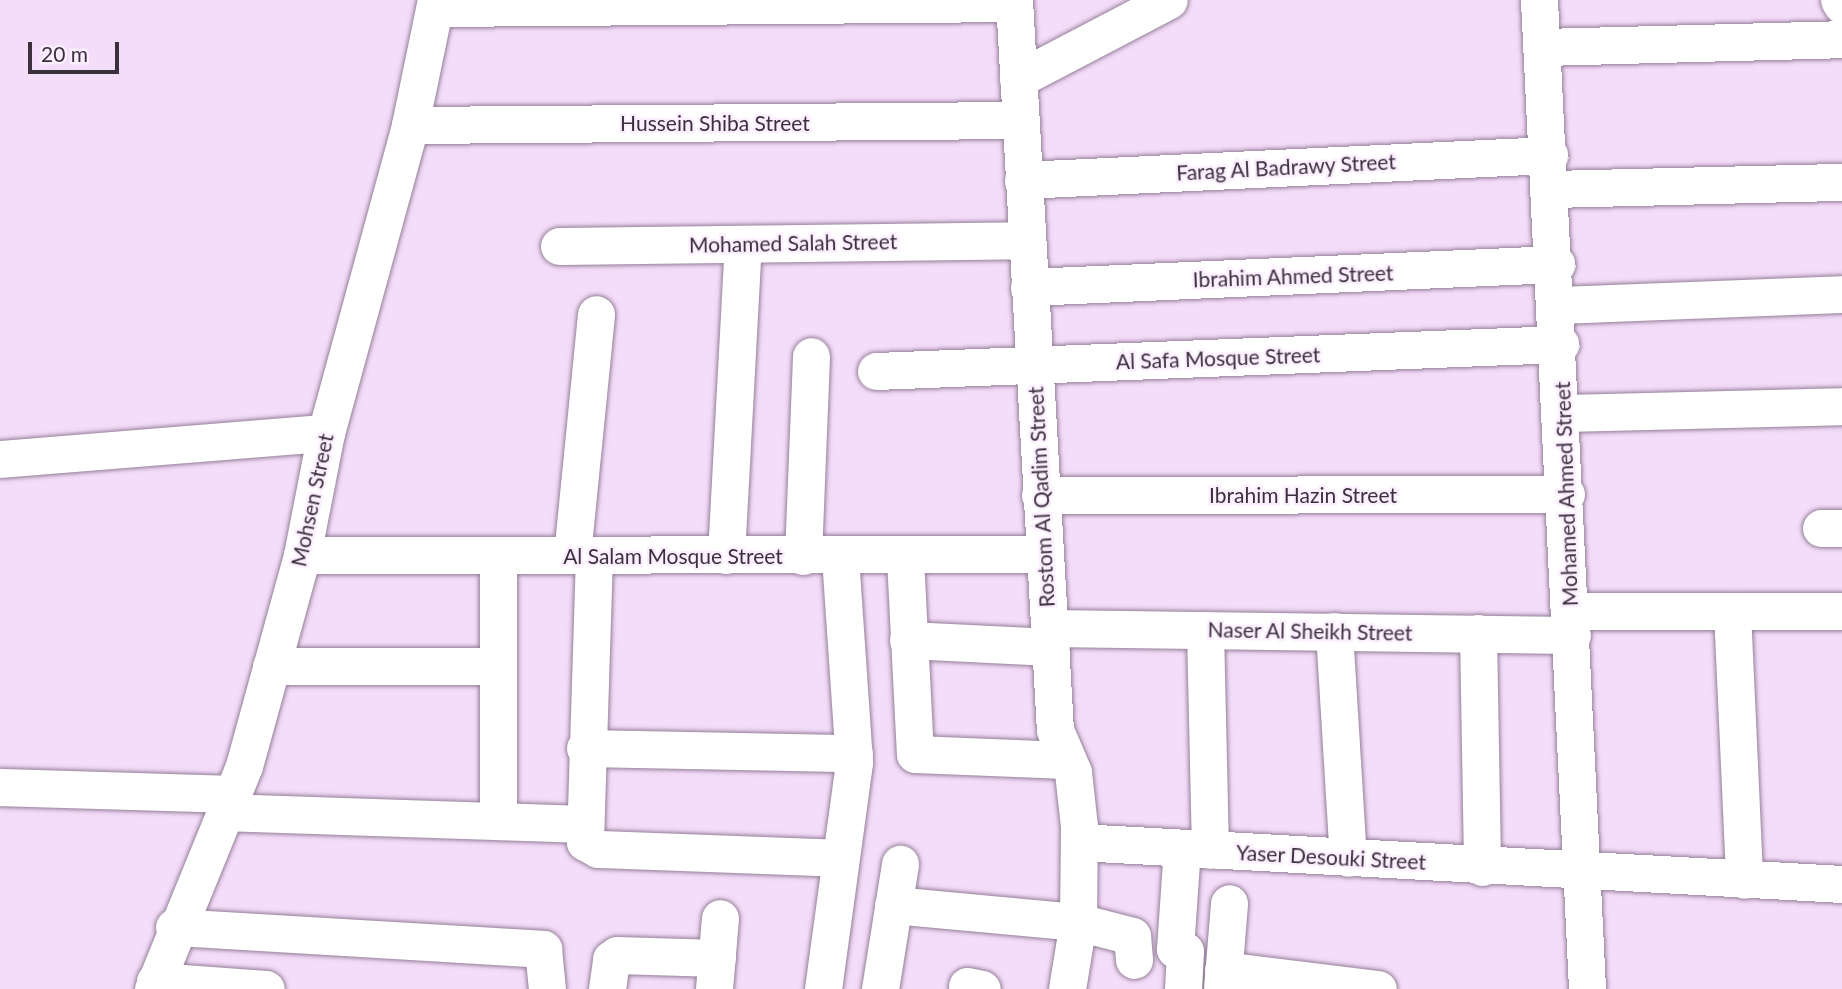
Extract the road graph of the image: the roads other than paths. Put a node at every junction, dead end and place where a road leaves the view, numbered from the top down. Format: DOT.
graph roads {
  1 [pos="1169,0"];
  2 [pos="1539,0"];
  3 [pos="1839,0"];
  4 [pos="1014,2"];
  5 [pos="729,3"];
  6 [pos="436,4"];
  7 [pos="1842,5"];
  8 [pos="1842,39"];
  9 [pos="1543,47"];
  10 [pos="1018,79"];
  11 [pos="1020,120"];
  12 [pos="410,125"];
  13 [pos="1550,172"];
  14 [pos="1023,180"];
  15 [pos="1842,182"];
  16 [pos="1026,240"];
  17 [pos="743,244"];
  18 [pos="559,246"];
  19 [pos="1556,264"];
  20 [pos="1030,287"];
  21 [pos="1842,294"];
  22 [pos="1558,304"];
  23 [pos="596,314"];
  24 [pos="1560,344"];
  25 [pos="811,356"];
  26 [pos="1033,365"];
  27 [pos="876,371"];
  28 [pos="1842,405"];
  29 [pos="1563,412"];
  30 [pos="326,433"];
  31 [pos="0,459"];
  32 [pos="1566,494"];
  33 [pos="1040,495"];
  34 [pos="1043,554"];
  35 [pos="302,555"];
  36 [pos="583,555"];
  37 [pos="726,555"];
  38 [pos="803,556"];
  39 [pos="498,557"];
  40 [pos="840,557"];
  41 [pos="905,558"];
  42 [pos="1732,611"];
  43 [pos="1842,611"];
  44 [pos="1571,623"];
  45 [pos="1205,630"];
  46 [pos="1334,631"];
  47 [pos="1478,633"];
  48 [pos="1050,637"];
  49 [pos="908,640"];
  50 [pos="271,666"];
  51 [pos="498,666"];
  52 [pos="585,748"];
  53 [pos="854,752"];
  54 [pos="1066,760"];
  55 [pos="0,787"];
  56 [pos="228,803"];
  57 [pos="498,821"];
  58 [pos="582,830"];
  59 [pos="1079,842"];
  60 [pos="1196,849"];
  61 [pos="839,858"];
  62 [pos="1348,858"];
  63 [pos="900,864"];
  64 [pos="1482,867"];
  65 [pos="1583,873"];
  66 [pos="1744,880"];
  67 [pos="1842,884"];
  68 [pos="1229,903"];
  69 [pos="893,905"];
  70 [pos="720,918"];
  71 [pos="1078,922"];
  72 [pos="174,928"];
  73 [pos="1134,960"];
  74 [pos="612,972"];
  75 [pos="715,973"];
  76 [pos="1223,979"];
  77 [pos="154,985"];
  78 [pos="265,989"];
  79 [pos="547,989"];
  80 [pos="823,989"];
  81 [pos="880,989"];
  82 [pos="1067,989"];
  83 [pos="1183,989"];
  84 [pos="1378,989"];
  85 [pos="1587,989"];
  1 -- 10 [label="street"];
  2 -- 9 [label="street, Mohamed Ahmed Street"];
  3 -- 7 [label="street"];
  4 -- 5 [label="street"];
  4 -- 10 [label="street, Rostom Al Qadim Street"];
  5 -- 6 [label="street"];
  6 -- 12 [label="street, Mohsen Street"];
  8 -- 9 [label="street"];
  9 -- 13 [label="street, Mohamed Ahmed Street"];
  10 -- 11 [label="street, Rostom Al Qadim Street"];
  11 -- 12 [label="street, Hussein Shiba Street"];
  11 -- 14 [label="street, Rostom Al Qadim Street"];
  12 -- 30 [label="street, Mohsen Street"];
  13 -- 14 [label="street, Farag Al Badrawy Street"];
  13 -- 15 [label="street, Farag Al Badrawy Street"];
  13 -- 19 [label="street, Mohamed Ahmed Street"];
  14 -- 16 [label="street, Rostom Al Qadim Street"];
  16 -- 17 [label="street, Mohamed Salah Street"];
  16 -- 20 [label="street, Rostom Al Qadim Street"];
  17 -- 18 [label="street, Mohamed Salah Street"];
  17 -- 37 [label="street"];
  19 -- 20 [label="street, Ibrahim Ahmed Street"];
  19 -- 22 [label="street, Mohamed Ahmed Street"];
  20 -- 26 [label="street, Rostom Al Qadim Street"];
  21 -- 22 [label="street"];
  22 -- 24 [label="street, Mohamed Ahmed Street"];
  23 -- 36 [label="street"];
  24 -- 26 [label="street, Al Safa Mosque Street"];
  24 -- 29 [label="street, Mohamed Ahmed Street"];
  25 -- 38 [label="street"];
  26 -- 27 [label="street, Al Safa Mosque Street"];
  26 -- 33 [label="street, Rostom Al Qadim Street"];
  28 -- 29 [label="street"];
  29 -- 32 [label="street, Mohamed Ahmed Street"];
  30 -- 31 [label="street"];
  30 -- 35 [label="street, Mohsen Street"];
  32 -- 33 [label="street, Ibrahim Hazin Street"];
  32 -- 44 [label="street, Mohamed Ahmed Street"];
  33 -- 34 [label="street, Rostom Al Qadim Street"];
  34 -- 41 [label="street, Al Salam Mosque Street"];
  34 -- 48 [label="street, Rostom Al Qadim Street"];
  35 -- 39 [label="street, Al Salam Mosque Street"];
  35 -- 50 [label="street, Mohsen Street"];
  36 -- 37 [label="street, Al Salam Mosque Street"];
  36 -- 39 [label="street, Al Salam Mosque Street"];
  36 -- 52 [label="street"];
  37 -- 38 [label="street, Al Salam Mosque Street"];
  38 -- 40 [label="street, Al Salam Mosque Street"];
  39 -- 51 [label="street"];
  40 -- 41 [label="street, Al Salam Mosque Street"];
  40 -- 53 [label="street"];
  41 -- 49 [label="street"];
  42 -- 43 [label="street, Naser Al Sheikh Street"];
  42 -- 44 [label="street, Naser Al Sheikh Street"];
  42 -- 66 [label="street"];
  44 -- 47 [label="street, Naser Al Sheikh Street"];
  44 -- 65 [label="street, Mohamed Ahmed Street"];
  45 -- 46 [label="street, Naser Al Sheikh Street"];
  45 -- 48 [label="street, Naser Al Sheikh Street"];
  45 -- 60 [label="street"];
  46 -- 47 [label="street, Naser Al Sheikh Street"];
  46 -- 62 [label="street"];
  47 -- 64 [label="street"];
  48 -- 49 [label="street, Naser Al Sheikh Street"];
  48 -- 54 [label="street, Rostom Al Qadim Street"];
  49 -- 54 [label="street"];
  50 -- 51 [label="street"];
  50 -- 56 [label="street, Mohsen Street"];
  51 -- 57 [label="street"];
  52 -- 53 [label="street"];
  52 -- 58 [label="street"];
  53 -- 61 [label="street"];
  54 -- 59 [label="street, Rostom Al Qadim Street"];
  55 -- 56 [label="street"];
  56 -- 57 [label="street"];
  56 -- 72 [label="street, Mohsen Street"];
  57 -- 58 [label="street"];
  58 -- 61 [label="street"];
  59 -- 60 [label="street, Yaser Desouki Street"];
  59 -- 71 [label="street, Rostom Al Qadim Street"];
  60 -- 62 [label="street, Yaser Desouki Street"];
  60 -- 83 [label="street"];
  61 -- 80 [label="street"];
  62 -- 64 [label="street, Yaser Desouki Street"];
  63 -- 69 [label="street"];
  64 -- 65 [label="street, Yaser Desouki Street"];
  65 -- 66 [label="street, Yaser Desouki Street"];
  65 -- 85 [label="street, Mohamed Ahmed Street"];
  66 -- 67 [label="street, Yaser Desouki Street"];
  68 -- 76 [label="street"];
  69 -- 71 [label="street"];
  69 -- 81 [label="street"];
  70 -- 75 [label="street"];
  71 -- 73 [label="street"];
  71 -- 82 [label="street, Rostom Al Qadim Street"];
  72 -- 77 [label="street, Mohsen Street"];
  72 -- 79 [label="street"];
  74 -- 75 [label="street"];
  76 -- 84 [label="street"];
  77 -- 78 [label="street"];
}
